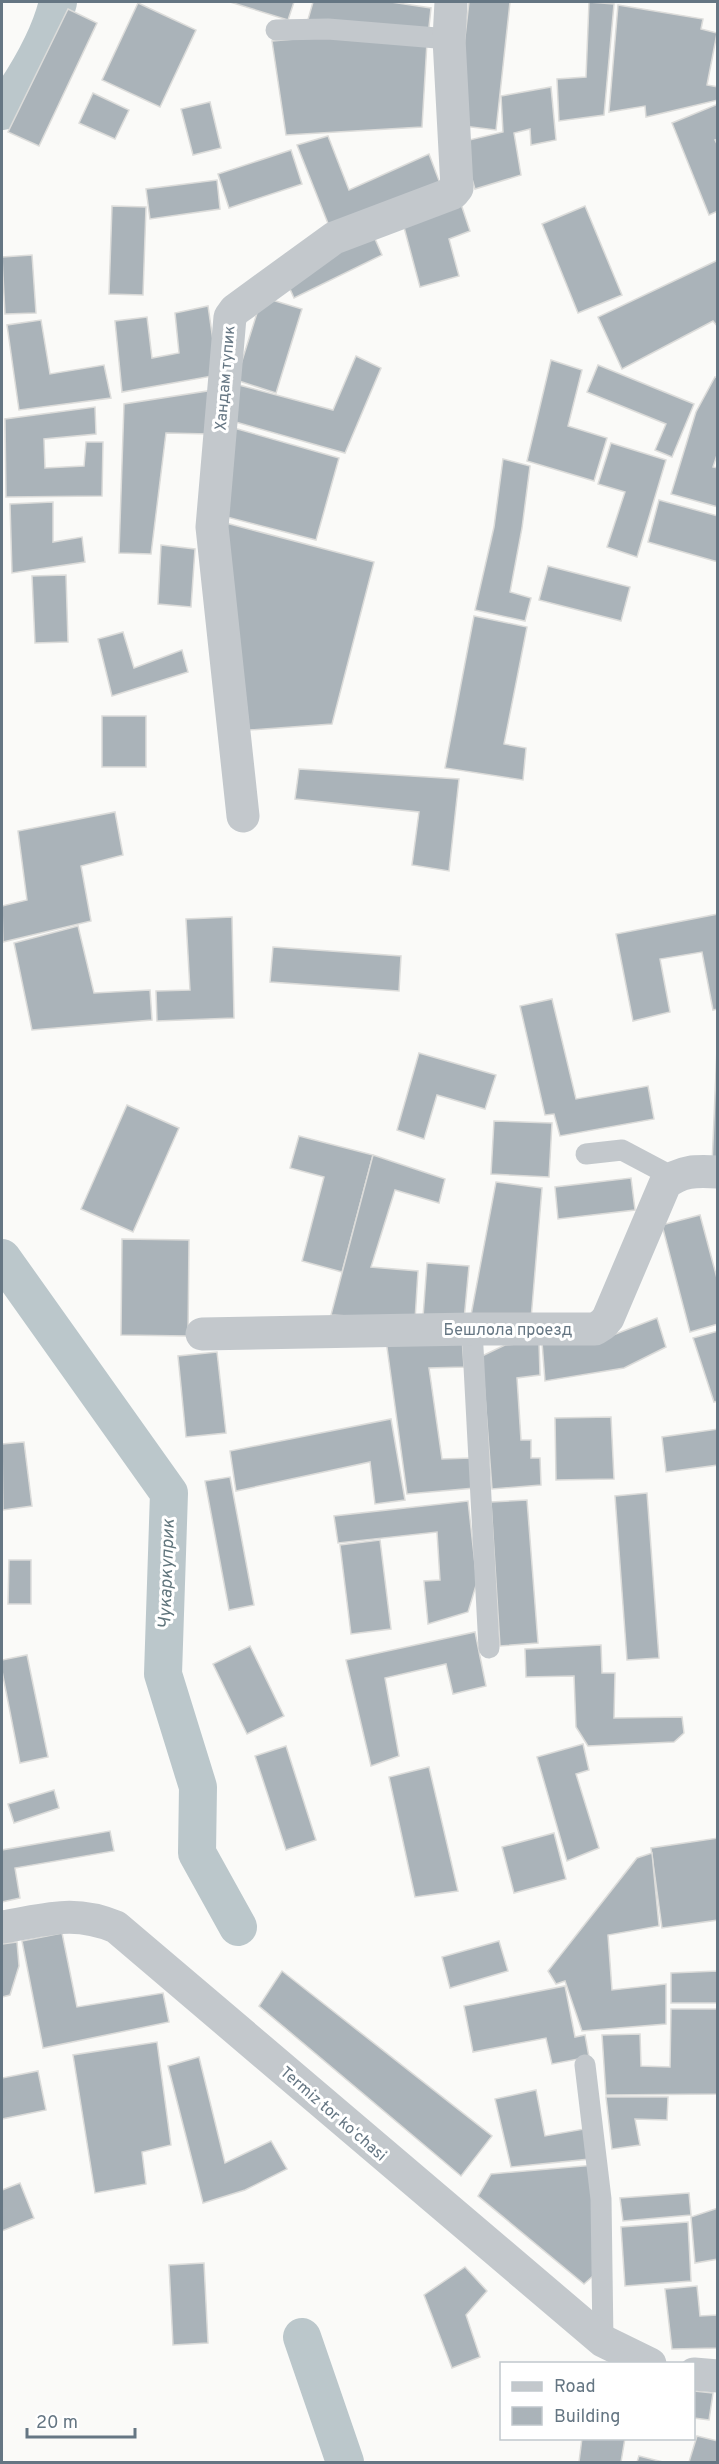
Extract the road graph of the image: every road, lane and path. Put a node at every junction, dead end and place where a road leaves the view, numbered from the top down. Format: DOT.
graph roads {
  1 [pos="451,2"];
  2 [pos="276,30"];
  3 [pos="449,39"];
  4 [pos="243,816"];
  5 [pos="586,1154"];
  6 [pos="717,1172"];
  7 [pos="673,1178"];
  8 [pos="472,1329"];
  9 [pos="202,1334"];
  10 [pos="489,1648"];
  11 [pos="2,1927"];
  12 [pos="585,2066"];
  13 [pos="603,2341"];
  14 [pos="646,2362"];
  15 [pos="695,2374"];
  16 [pos="717,2376"];
  1 -- 3 [label="street, Хандам тупик"];
  2 -- 3 [label="lane"];
  3 -- 4 [label="street, Хандам тупик"];
  5 -- 7 [label="lane"];
  6 -- 7 [label="street"];
  7 -- 8 [label="street, Бешлола проезд"];
  8 -- 9 [label="street, Бешлола проезд"];
  8 -- 10 [label="lane"];
  11 -- 13 [label="street, Termiz tor koʻchasi"];
  12 -- 13 [label="lane"];
  13 -- 14 [label="street, Termiz tor koʻchasi"];
  15 -- 16 [label="street"];
}
